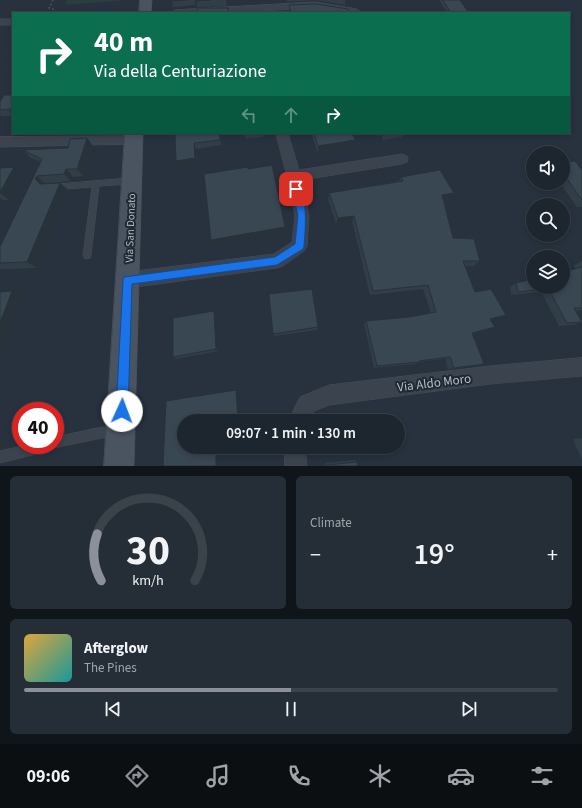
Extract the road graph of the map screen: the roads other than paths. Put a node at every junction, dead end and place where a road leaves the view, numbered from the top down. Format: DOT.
graph roads {
  1 [pos="146,0"];
  2 [pos="315,2"];
  3 [pos="245,11"];
  4 [pos="145,12"];
  5 [pos="210,12"];
  6 [pos="357,12"];
  7 [pos="0,22"];
  8 [pos="12,22"];
  9 [pos="282,134"];
  10 [pos="134,136"];
  11 [pos="0,142"];
  12 [pos="402,159"];
  13 [pos="294,176"];
  14 [pos="132,181"];
  15 [pos="96,184"];
  16 [pos="48,187"];
  17 [pos="87,255"];
  18 [pos="128,280"];
  19 [pos="582,367"];
  20 [pos="302,414"];
  21 [pos="121,430"];
  22 [pos="64,442"];
  23 [pos="15,454"];
  24 [pos="295,454"];
  25 [pos="0,458"];
  26 [pos="119,466"];
  27 [pos="296,466"];
  1 -- 4 [label="street"];
  2 -- 3 [label="street"];
  2 -- 6 [label="street"];
  3 -- 5 [label="street"];
  7 -- 8 [label="street"];
  9 -- 13 [label="street"];
  10 -- 11 [label="street"];
  10 -- 14 [label="street, Via San Donato"];
  12 -- 13 [label="street"];
  13 -- 18 [label="street"];
  14 -- 15 [label="lane"];
  14 -- 18 [label="street, Via San Donato"];
  15 -- 16 [label="lane"];
  15 -- 17 [label="lane"];
  18 -- 21 [label="street, Via San Donato"];
  19 -- 20 [label="street, Via Aldo Moro"];
  21 -- 22 [label="lane"];
  21 -- 26 [label="street, Via San Donato"];
  23 -- 25 [label="lane"];
  24 -- 27 [label="street"];
}
